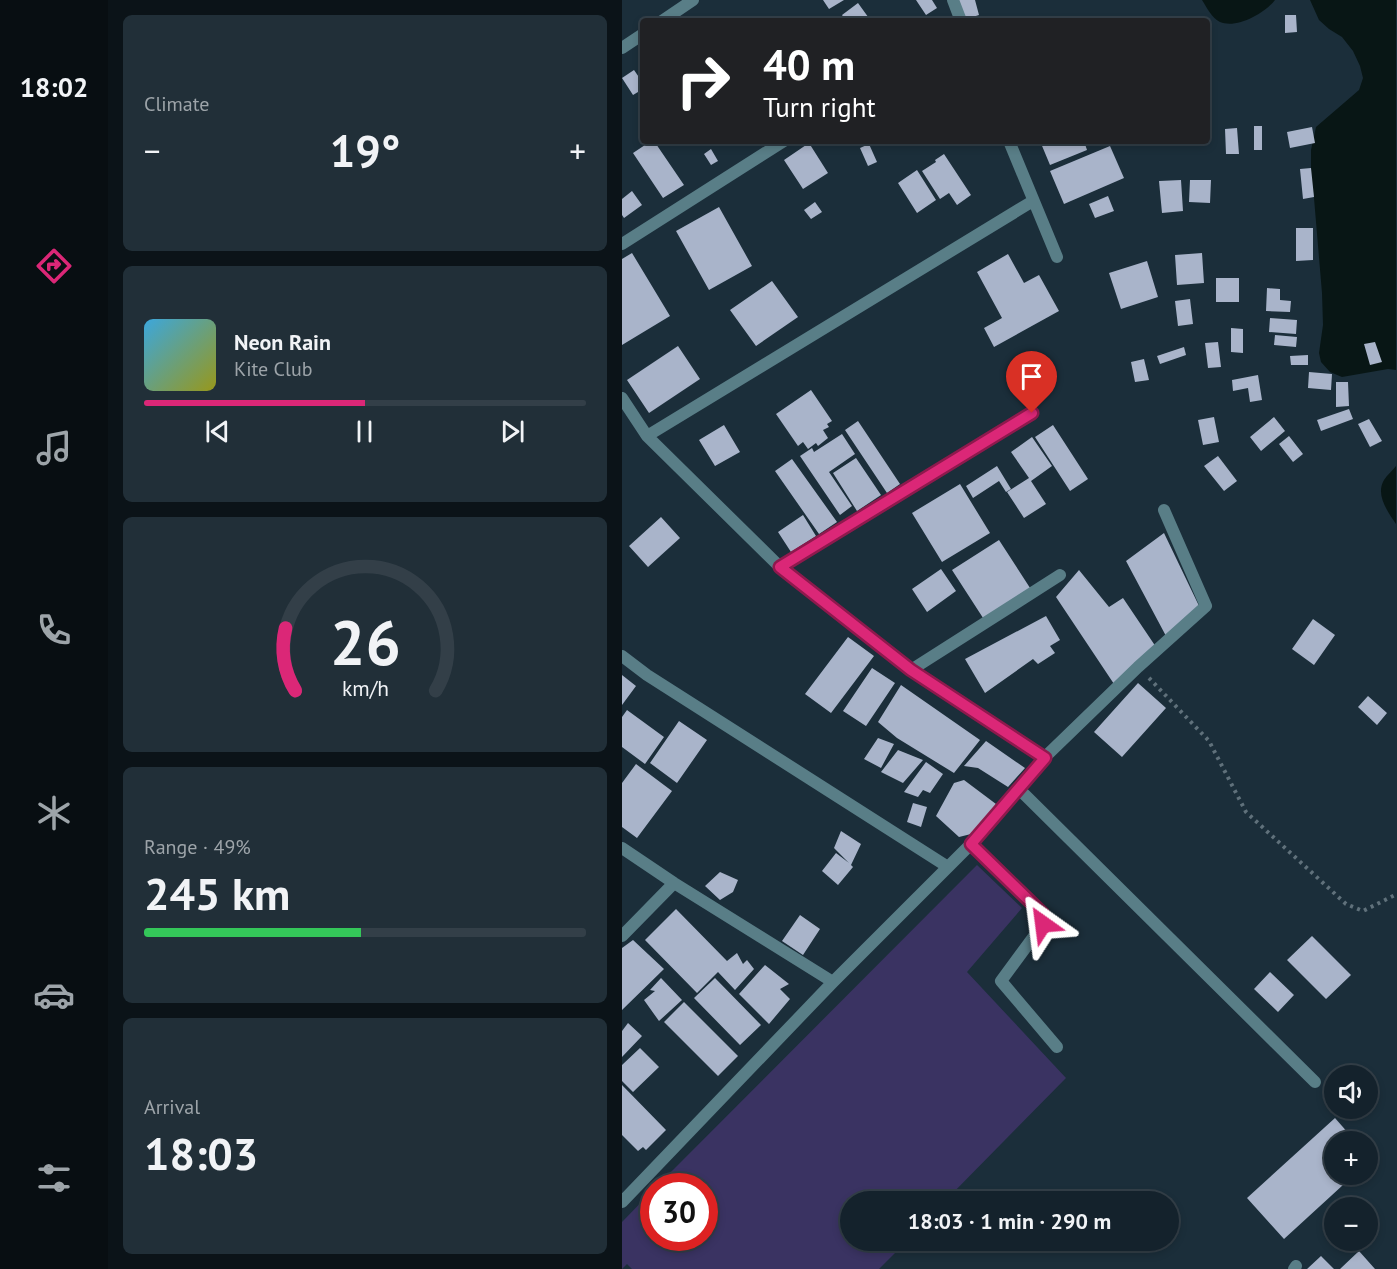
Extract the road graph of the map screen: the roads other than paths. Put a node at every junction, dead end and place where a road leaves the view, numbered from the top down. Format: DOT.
graph roads {
  1 [pos="693,0"];
  2 [pos="953,0"];
  3 [pos="666,18"];
  4 [pos="960,18"];
  5 [pos="640,36"];
  6 [pos="622,48"];
  7 [pos="779,144"];
  8 [pos="1010,144"];
  9 [pos="1033,201"];
  10 [pos="622,244"];
  11 [pos="1057,257"];
  12 [pos="622,398"];
  13 [pos="1032,413"];
  14 [pos="647,436"];
  15 [pos="1164,510"];
  16 [pos="780,567"];
  17 [pos="1060,575"];
  18 [pos="622,656"];
  19 [pos="911,670"];
  20 [pos="1045,758"];
  21 [pos="1019,789"];
  22 [pos="971,844"];
  23 [pos="622,848"];
  24 [pos="948,867"];
  25 [pos="674,883"];
  26 [pos="622,936"];
  27 [pos="834,982"];
  28 [pos="1057,1047"];
  29 [pos="1315,1082"];
  30 [pos="622,1202"];
  1 -- 3 [label="street"];
  2 -- 4 [label="street"];
  5 -- 6 [label="street"];
  7 -- 10 [label="street"];
  8 -- 9 [label="street"];
  9 -- 11 [label="street"];
  9 -- 14 [label="street"];
  12 -- 14 [label="street"];
  13 -- 16 [label="street"];
  14 -- 16 [label="street"];
  15 -- 20 [label="street"];
  16 -- 19 [label="street"];
  17 -- 19 [label="street"];
  18 -- 24 [label="street"];
  19 -- 20 [label="street"];
  20 -- 21 [label="street"];
  21 -- 22 [label="street"];
  21 -- 29 [label="street"];
  22 -- 24 [label="street"];
  22 -- 28 [label="street"];
  23 -- 25 [label="street"];
  24 -- 27 [label="street"];
  25 -- 26 [label="street"];
  25 -- 27 [label="street"];
  27 -- 30 [label="street"];
}
